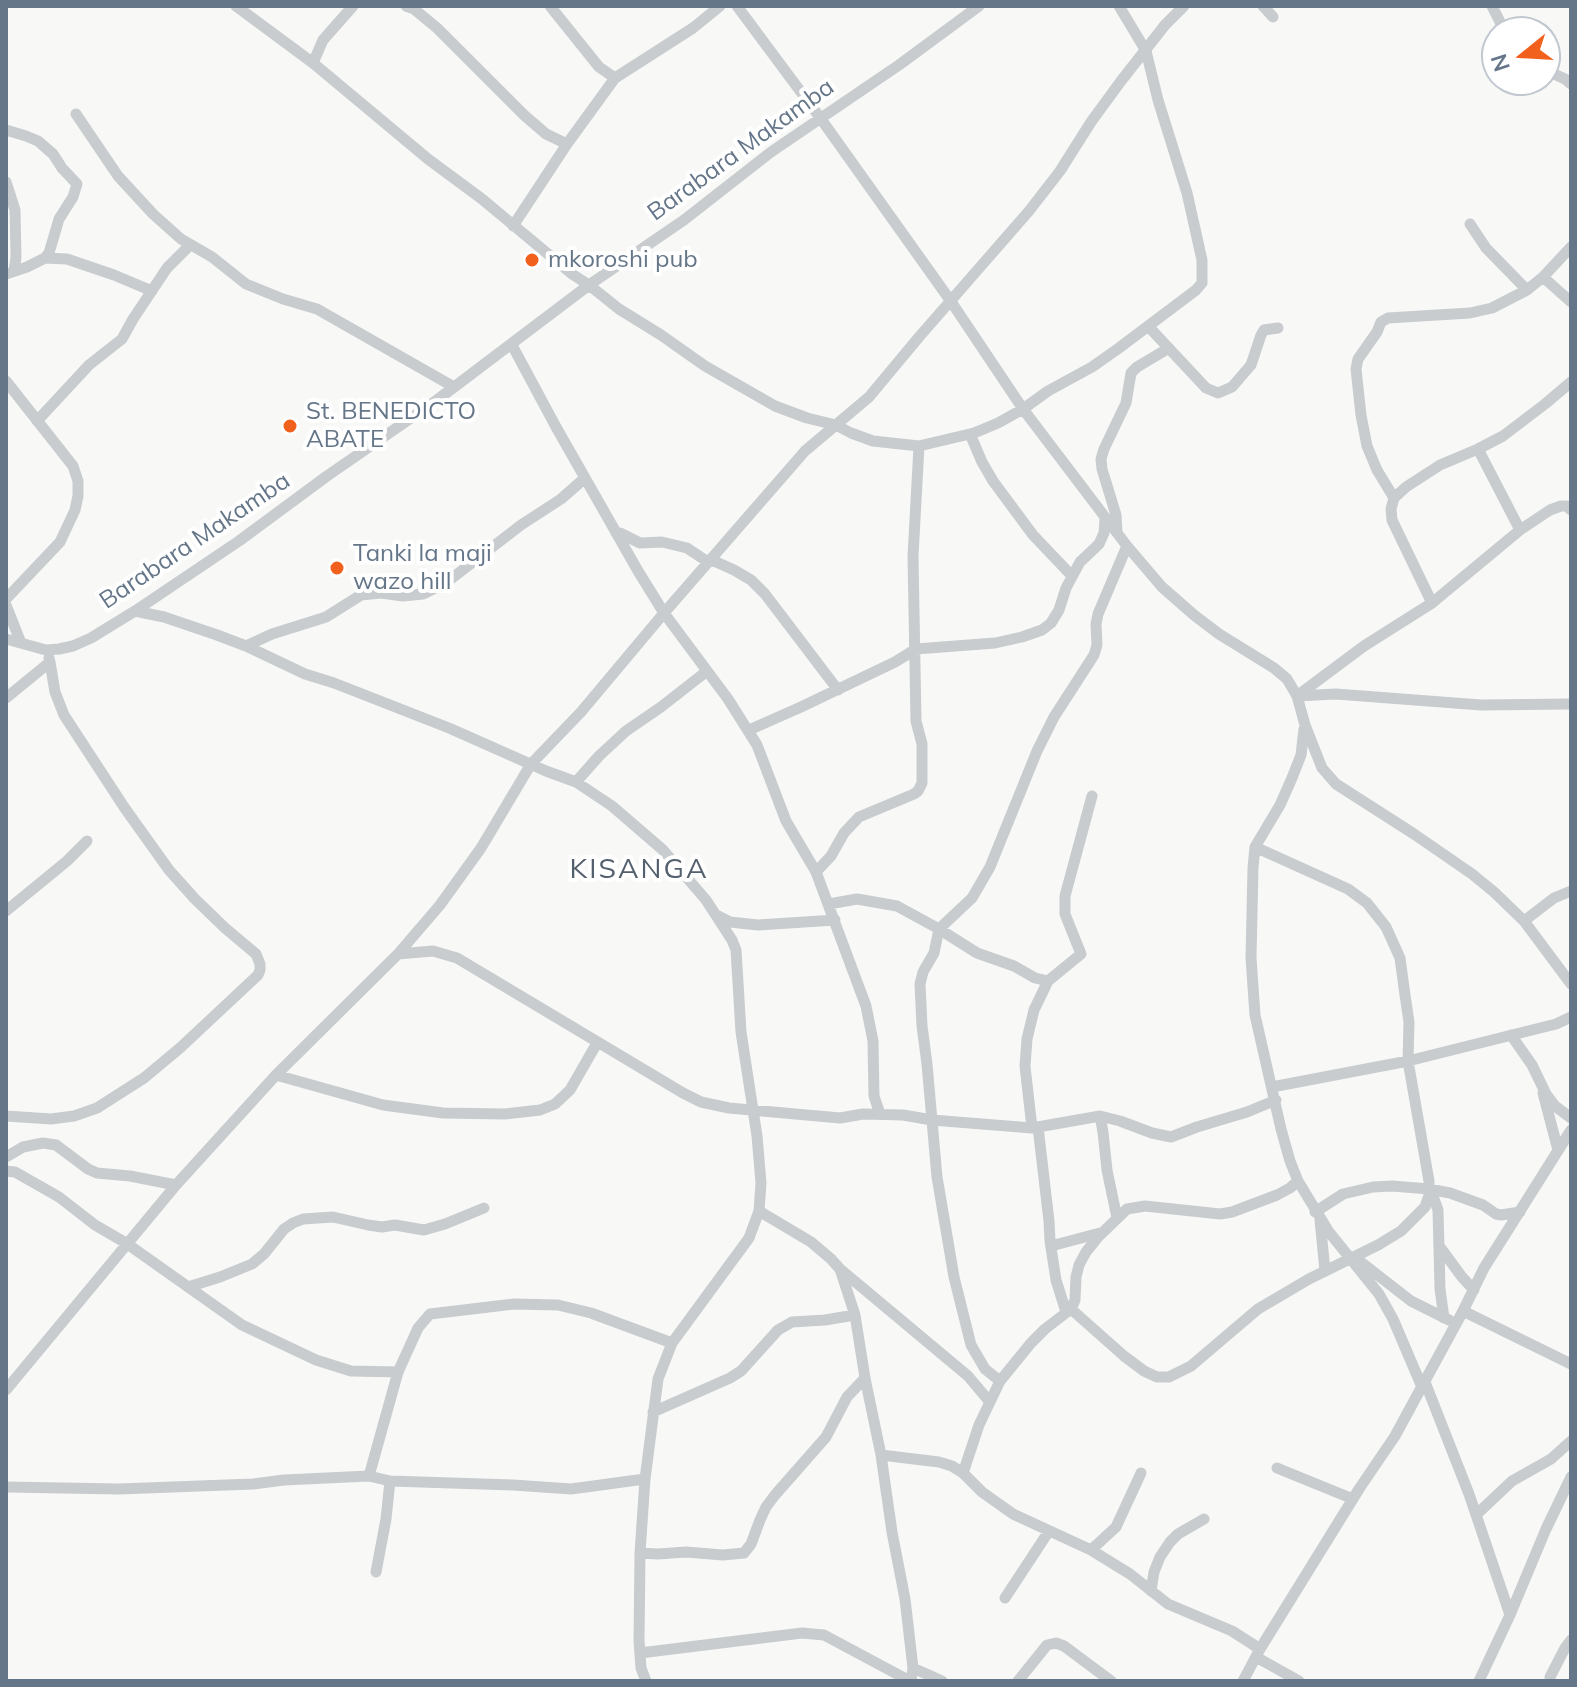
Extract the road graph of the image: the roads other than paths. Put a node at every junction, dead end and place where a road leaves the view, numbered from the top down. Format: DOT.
graph roads {
  1 [pos="236,6"];
  2 [pos="353,6"];
  3 [pos="406,6"];
  4 [pos="550,6"];
  5 [pos="720,6"];
  6 [pos="737,6"];
  7 [pos="979,6"];
  8 [pos="1119,6"];
  9 [pos="1184,6"];
  10 [pos="1263,6"];
  11 [pos="1273,17"];
  12 [pos="1146,51"];
  13 [pos="313,63"];
  14 [pos="615,78"];
  15 [pos="76,114"];
  16 [pos="821,119"];
  17 [pos="6,130"];
  18 [pos="567,144"];
  19 [pos="6,182"];
  20 [pos="1470,224"];
  21 [pos="513,226"];
  22 [pos="190,245"];
  23 [pos="1571,247"];
  24 [pos="45,258"];
  25 [pos="10,273"];
  26 [pos="1543,277"];
  27 [pos="589,285"];
  28 [pos="1527,290"];
  29 [pos="152,291"];
  30 [pos="950,300"];
  31 [pos="1571,302"];
  32 [pos="1148,326"];
  33 [pos="1278,328"];
  34 [pos="512,345"];
  35 [pos="1169,348"];
  36 [pos="6,381"];
  37 [pos="1571,382"];
  38 [pos="454,387"];
  39 [pos="1023,409"];
  40 [pos="37,421"];
  41 [pos="836,425"];
  42 [pos="970,434"];
  43 [pos="919,446"];
  44 [pos="1478,449"];
  45 [pos="585,478"];
  46 [pos="1394,498"];
  47 [pos="1571,510"];
  48 [pos="1105,518"];
  49 [pos="1520,530"];
  50 [pos="1117,532"];
  51 [pos="616,533"];
  52 [pos="1127,546"];
  53 [pos="708,562"];
  54 [pos="1072,576"];
  55 [pos="6,599"];
  56 [pos="1432,603"];
  57 [pos="6,605"];
  58 [pos="135,611"];
  59 [pos="664,613"];
  60 [pos="6,639"];
  61 [pos="21,643"];
  62 [pos="246,646"];
  63 [pos="916,649"];
  64 [pos="48,656"];
  65 [pos="707,671"];
  66 [pos="838,690"];
  67 [pos="1297,696"];
  68 [pos="6,698"];
  69 [pos="1571,704"];
  70 [pos="1305,725"];
  71 [pos="749,730"];
  72 [pos="531,764"];
  73 [pos="576,782"];
  74 [pos="1092,796"];
  75 [pos="87,841"];
  76 [pos="1255,847"];
  77 [pos="816,872"];
  78 [pos="1571,891"];
  79 [pos="829,904"];
  80 [pos="6,911"];
  81 [pos="716,915"];
  82 [pos="835,920"];
  83 [pos="1524,921"];
  84 [pos="939,929"];
  85 [pos="398,954"];
  86 [pos="1048,981"];
  87 [pos="1571,984"];
  88 [pos="1571,1017"];
  89 [pos="1511,1035"];
  90 [pos="597,1043"];
  91 [pos="1408,1061"];
  92 [pos="276,1075"];
  93 [pos="1542,1088"];
  94 [pos="1274,1094"];
  95 [pos="753,1110"];
  96 [pos="880,1114"];
  97 [pos="6,1116"];
  98 [pos="1100,1116"];
  99 [pos="1571,1118"];
  100 [pos="932,1120"];
  101 [pos="1035,1127"];
  102 [pos="1571,1130"];
  103 [pos="1558,1150"];
  104 [pos="6,1157"];
  105 [pos="6,1171"];
  106 [pos="1298,1181"];
  107 [pos="176,1185"];
  108 [pos="1429,1192"];
  109 [pos="484,1208"];
  110 [pos="759,1211"];
  111 [pos="1520,1212"];
  112 [pos="1318,1215"];
  113 [pos="1117,1218"];
  114 [pos="1101,1233"];
  115 [pos="126,1243"];
  116 [pos="1051,1246"];
  117 [pos="1440,1247"];
  118 [pos="1353,1257"];
  119 [pos="840,1269"];
  120 [pos="1325,1271"];
  121 [pos="188,1287"];
  122 [pos="1474,1290"];
  123 [pos="1068,1310"];
  124 [pos="1463,1311"];
  125 [pos="855,1315"];
  126 [pos="1444,1318"];
  127 [pos="1457,1324"];
  128 [pos="672,1343"];
  129 [pos="1571,1364"];
  130 [pos="398,1372"];
  131 [pos="865,1378"];
  132 [pos="1000,1381"];
  133 [pos="1424,1384"];
  134 [pos="6,1390"];
  135 [pos="989,1401"];
  136 [pos="653,1412"];
  137 [pos="1571,1441"];
  138 [pos="881,1455"];
  139 [pos="1277,1468"];
  140 [pos="963,1473"];
  141 [pos="1141,1473"];
  142 [pos="369,1476"];
  143 [pos="1571,1477"];
  144 [pos="645,1479"];
  145 [pos="390,1481"];
  146 [pos="6,1487"];
  147 [pos="1353,1499"];
  148 [pos="1477,1514"];
  149 [pos="1204,1519"];
  150 [pos="1049,1531"];
  151 [pos="1091,1550"];
  152 [pos="640,1553"];
  153 [pos="376,1572"];
  154 [pos="1151,1591"];
  155 [pos="1005,1598"];
  156 [pos="1510,1615"];
  157 [pos="1571,1640"];
  158 [pos="640,1653"];
  159 [pos="1258,1653"];
  160 [pos="913,1668"];
  161 [pos="1550,1677"];
  162 [pos="646,1681"];
  163 [pos="910,1681"];
  164 [pos="942,1681"];
  165 [pos="1018,1681"];
  166 [pos="1111,1681"];
  167 [pos="1243,1681"];
  168 [pos="1299,1681"];
  169 [pos="1479,1681"];
  1 -- 13 [label="street"];
  2 -- 13 [label="street"];
  3 -- 18 [label="street"];
  4 -- 14 [label="street"];
  5 -- 14 [label="street"];
  6 -- 16 [label="street"];
  7 -- 16 [label="street, Barabara Makamba"];
  8 -- 12 [label="street"];
  9 -- 12 [label="street"];
  10 -- 11 [label="street"];
  12 -- 30 [label="street"];
  12 -- 32 [label="street"];
  13 -- 21 [label="street"];
  14 -- 18 [label="street"];
  15 -- 22 [label="street"];
  16 -- 27 [label="street, Barabara Makamba"];
  16 -- 30 [label="street"];
  17 -- 24 [label="street"];
  18 -- 21 [label="street"];
  19 -- 25 [label="street"];
  20 -- 28 [label="street"];
  21 -- 27 [label="street"];
  22 -- 29 [label="street"];
  22 -- 38 [label="street"];
  23 -- 26 [label="street"];
  24 -- 25 [label="street"];
  24 -- 29 [label="street"];
  26 -- 28 [label="street"];
  26 -- 31 [label="street"];
  27 -- 34 [label="street, Barabara Makamba"];
  27 -- 41 [label="street"];
  28 -- 46 [label="street"];
  29 -- 40 [label="street"];
  30 -- 39 [label="street"];
  30 -- 41 [label="street"];
  32 -- 35 [label="street"];
  32 -- 39 [label="street"];
  33 -- 35 [label="street"];
  34 -- 38 [label="street, Barabara Makamba"];
  34 -- 45 [label="street"];
  35 -- 50 [label="street"];
  36 -- 40 [label="street"];
  37 -- 44 [label="street"];
  38 -- 58 [label="street, Barabara Makamba"];
  39 -- 42 [label="street"];
  39 -- 48 [label="street"];
  40 -- 55 [label="street"];
  41 -- 43 [label="street"];
  41 -- 53 [label="street"];
  42 -- 43 [label="street"];
  42 -- 54 [label="street"];
  43 -- 63 [label="street"];
  44 -- 46 [label="street"];
  44 -- 49 [label="street"];
  45 -- 51 [label="street"];
  45 -- 62 [label="street"];
  46 -- 56 [label="street"];
  47 -- 49 [label="street"];
  48 -- 50 [label="street"];
  48 -- 54 [label="street"];
  49 -- 56 [label="street"];
  50 -- 52 [label="street"];
  51 -- 53 [label="street"];
  51 -- 59 [label="street"];
  52 -- 67 [label="street"];
  52 -- 84 [label="street"];
  53 -- 59 [label="street"];
  53 -- 66 [label="street"];
  54 -- 63 [label="street"];
  56 -- 67 [label="street"];
  57 -- 61 [label="street"];
  58 -- 62 [label="street"];
  58 -- 64 [label="street, Barabara Makamba"];
  59 -- 65 [label="street"];
  59 -- 72 [label="street"];
  60 -- 61 [label="street, Barabara Makamba"];
  61 -- 64 [label="street, Barabara Makamba"];
  62 -- 72 [label="street"];
  63 -- 66 [label="street"];
  63 -- 77 [label="street"];
  64 -- 68 [label="street"];
  64 -- 97 [label="street"];
  65 -- 71 [label="street"];
  65 -- 73 [label="street"];
  66 -- 71 [label="street"];
  67 -- 69 [label="street"];
  67 -- 70 [label="street"];
  70 -- 76 [label="street"];
  70 -- 83 [label="street"];
  71 -- 77 [label="street"];
  72 -- 73 [label="street"];
  72 -- 85 [label="street"];
  73 -- 81 [label="street"];
  74 -- 86 [label="street"];
  75 -- 80 [label="street"];
  76 -- 91 [label="street"];
  76 -- 94 [label="street"];
  77 -- 79 [label="street"];
  78 -- 83 [label="street"];
  79 -- 82 [label="street"];
  79 -- 84 [label="street"];
  81 -- 82 [label="street"];
  81 -- 95 [label="street"];
  82 -- 96 [label="street"];
  83 -- 87 [label="street"];
  84 -- 86 [label="street"];
  84 -- 100 [label="street"];
  85 -- 90 [label="street"];
  85 -- 92 [label="street"];
  86 -- 101 [label="street"];
  88 -- 89 [label="street"];
  89 -- 91 [label="street"];
  89 -- 93 [label="street"];
  90 -- 92 [label="street"];
  90 -- 95 [label="street"];
  91 -- 94 [label="street"];
  91 -- 108 [label="street"];
  92 -- 107 [label="street"];
  93 -- 99 [label="street"];
  93 -- 103 [label="street"];
  94 -- 98 [label="street"];
  94 -- 106 [label="street"];
  95 -- 96 [label="street"];
  95 -- 110 [label="street"];
  96 -- 100 [label="street"];
  98 -- 101 [label="street"];
  98 -- 113 [label="street"];
  100 -- 101 [label="street"];
  100 -- 132 [label="street"];
  101 -- 116 [label="street"];
  102 -- 103 [label="street"];
  103 -- 111 [label="street"];
  104 -- 107 [label="street"];
  105 -- 115 [label="street"];
  106 -- 112 [label="street"];
  106 -- 113 [label="street"];
  107 -- 115 [label="street"];
  108 -- 111 [label="street"];
  108 -- 112 [label="street"];
  108 -- 117 [label="street"];
  108 -- 118 [label="street"];
  109 -- 121 [label="street"];
  110 -- 119 [label="street"];
  110 -- 128 [label="street"];
  111 -- 122 [label="street"];
  112 -- 118 [label="street"];
  112 -- 120 [label="street"];
  113 -- 114 [label="street"];
  114 -- 116 [label="street"];
  114 -- 123 [label="street"];
  115 -- 121 [label="street"];
  115 -- 134 [label="street"];
  116 -- 123 [label="street"];
  117 -- 122 [label="street"];
  117 -- 126 [label="street"];
  118 -- 120 [label="street"];
  118 -- 126 [label="street"];
  118 -- 133 [label="street"];
  119 -- 125 [label="street"];
  119 -- 135 [label="street"];
  120 -- 123 [label="street"];
  121 -- 130 [label="street"];
  122 -- 124 [label="street"];
  123 -- 132 [label="street"];
  124 -- 127 [label="street"];
  124 -- 129 [label="street"];
  125 -- 131 [label="street"];
  125 -- 136 [label="street"];
  126 -- 127 [label="street"];
  127 -- 133 [label="street"];
  128 -- 130 [label="street"];
  128 -- 136 [label="street"];
  130 -- 142 [label="street"];
  131 -- 138 [label="street"];
  131 -- 152 [label="street"];
  132 -- 135 [label="street"];
  133 -- 147 [label="street"];
  133 -- 148 [label="street"];
  135 -- 140 [label="street"];
  136 -- 144 [label="street"];
  137 -- 148 [label="street"];
  138 -- 140 [label="street"];
  138 -- 160 [label="street"];
  139 -- 147 [label="street"];
  140 -- 150 [label="street"];
  141 -- 151 [label="street"];
  142 -- 145 [label="street"];
  142 -- 146 [label="street"];
  143 -- 156 [label="street"];
  144 -- 145 [label="street"];
  144 -- 152 [label="street"];
  145 -- 153 [label="street"];
  147 -- 159 [label="street"];
  148 -- 156 [label="street"];
  149 -- 154 [label="street"];
  150 -- 151 [label="street"];
  150 -- 155 [label="street"];
  151 -- 154 [label="street"];
  152 -- 158 [label="street"];
  154 -- 159 [label="street"];
  156 -- 169 [label="street"];
  157 -- 161 [label="street"];
  158 -- 162 [label="street"];
  158 -- 163 [label="street"];
  159 -- 167 [label="street"];
  159 -- 168 [label="street"];
  160 -- 163 [label="street"];
  160 -- 164 [label="street"];
  165 -- 166 [label="street"];
}
